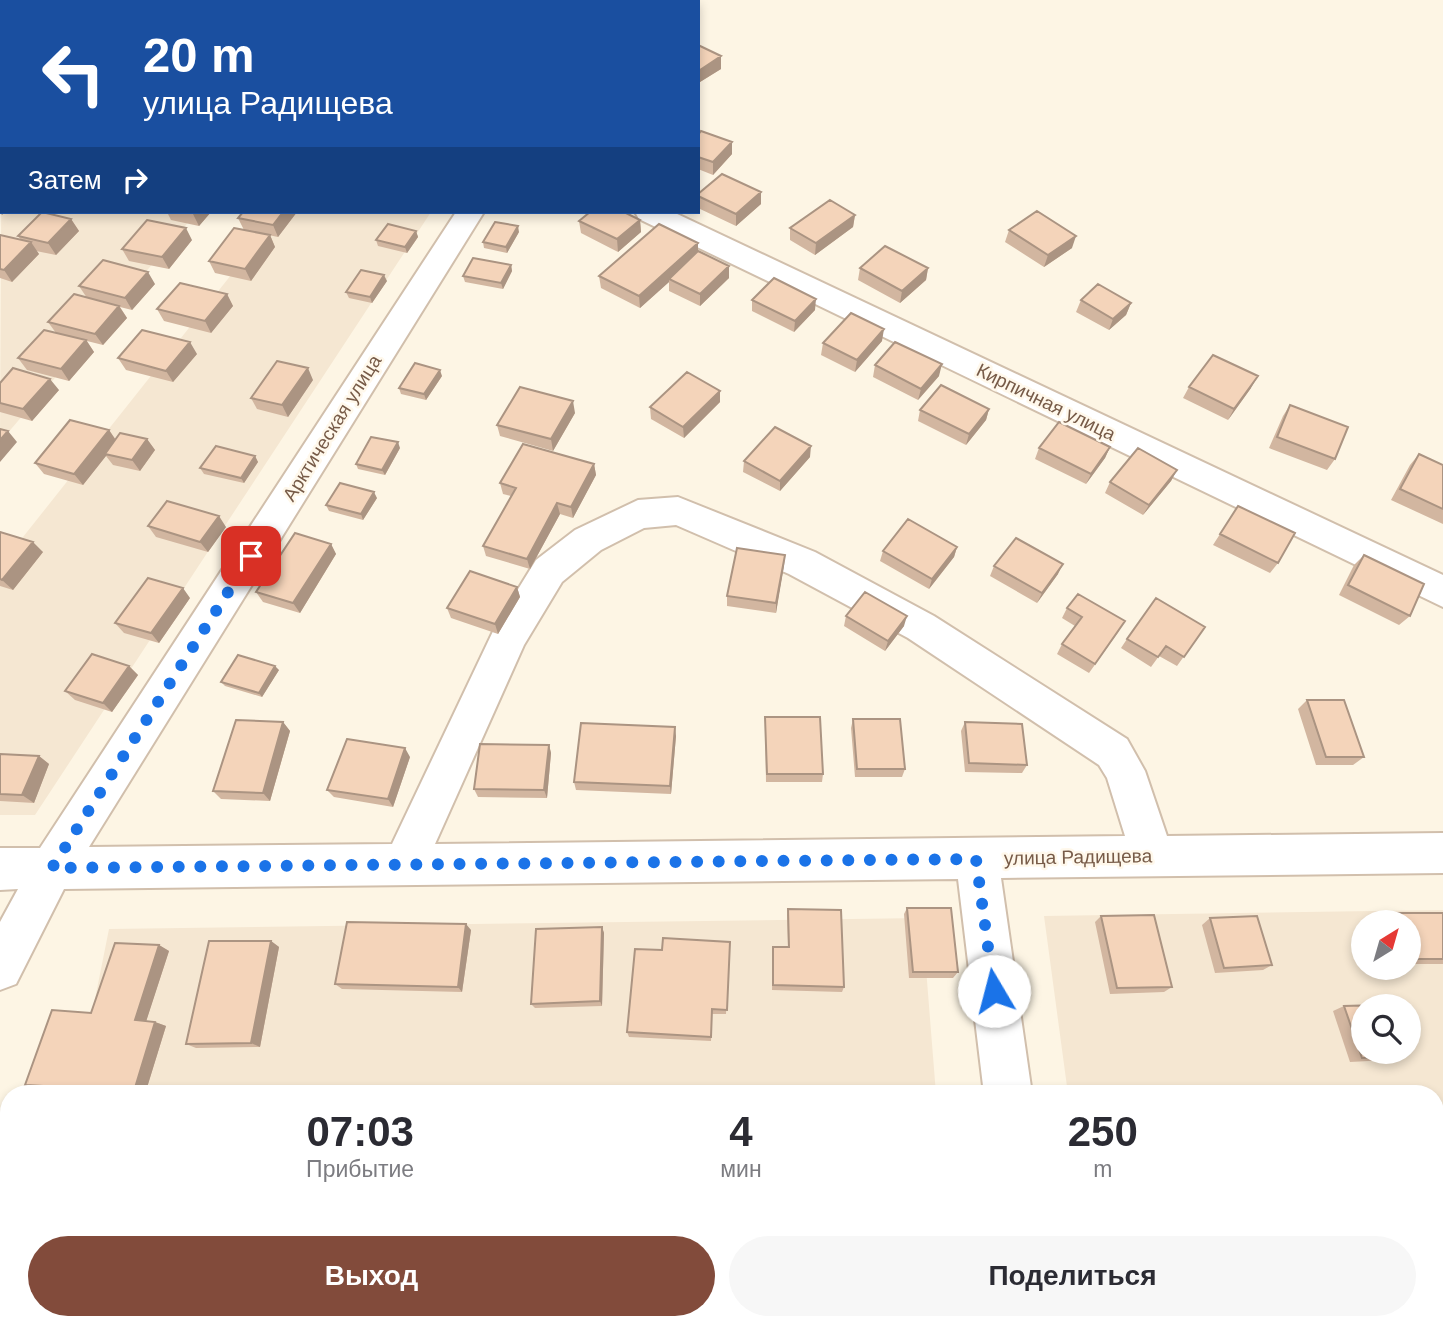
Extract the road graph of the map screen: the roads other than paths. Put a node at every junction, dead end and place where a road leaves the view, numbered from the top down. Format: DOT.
graph roads {
  1 [pos="469,214"];
  2 [pos="653,214"];
  3 [pos="1443,592"];
  4 [pos="1443,853"];
  5 [pos="1152,856"];
  6 [pos="976,859"];
  7 [pos="404,865"];
  8 [pos="52,868"];
  9 [pos="0,869"];
  10 [pos="0,968"];
  11 [pos="1007,1085"];
  1 -- 8 [label="street, Арктическая улица"];
  2 -- 3 [label="street, Кирпичная улица"];
  4 -- 5 [label="street, улица Радищева"];
  5 -- 6 [label="street, улица Радищева"];
  5 -- 7 [label="street"];
  6 -- 7 [label="street, улица Радищева"];
  6 -- 11 [label="street"];
  7 -- 8 [label="street, улица Радищева"];
  8 -- 9 [label="street, улица Радищева"];
  8 -- 10 [label="street, Арктическая улица"];
}
